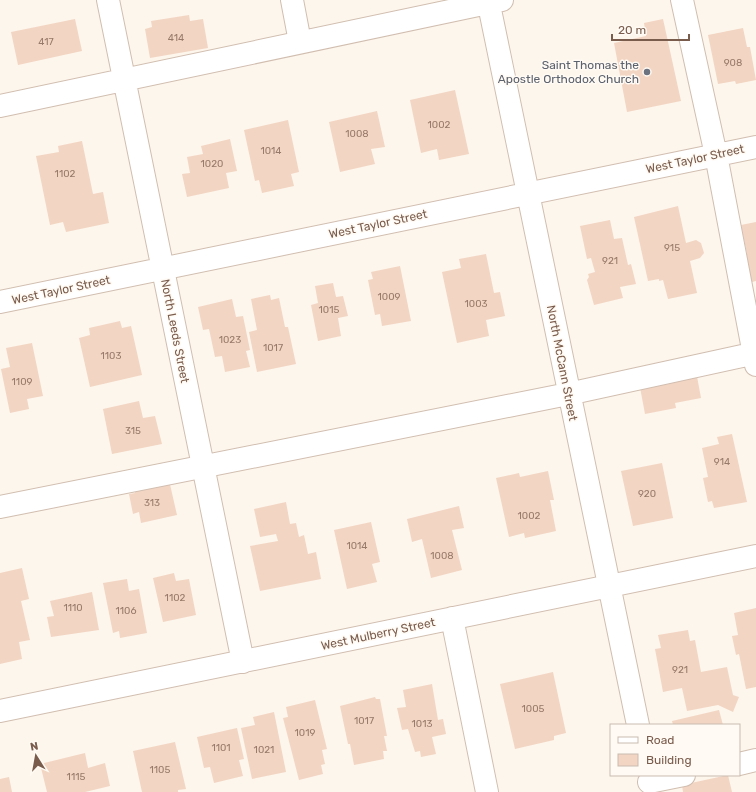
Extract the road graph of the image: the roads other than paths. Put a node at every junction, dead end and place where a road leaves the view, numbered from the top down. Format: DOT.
graph roads {
  1 [pos="108,0"];
  2 [pos="292,0"];
  3 [pos="682,0"];
  4 [pos="493,1"];
  5 [pos="300,42"];
  6 [pos="125,80"];
  7 [pos="0,106"];
  8 [pos="756,147"];
  9 [pos="716,155"];
  10 [pos="529,194"];
  11 [pos="162,268"];
  12 [pos="0,302"];
  13 [pos="755,357"];
  14 [pos="568,394"];
  15 [pos="204,467"];
  16 [pos="0,507"];
  17 [pos="756,556"];
  18 [pos="610,586"];
  19 [pos="452,618"];
  20 [pos="243,662"];
  21 [pos="0,711"];
  22 [pos="638,724"];
  23 [pos="756,760"];
  24 [pos="740,764"];
  25 [pos="680,776"];
  26 [pos="649,783"];
  27 [pos="487,792"];
  1 -- 6 [label="street, North Leeds Street"];
  2 -- 5 [label="street"];
  3 -- 9 [label="street"];
  4 -- 5 [label="street"];
  4 -- 10 [label="street, North McCann Street"];
  5 -- 6 [label="street"];
  6 -- 7 [label="street"];
  6 -- 11 [label="street, North Leeds Street"];
  8 -- 9 [label="street, West Taylor Street"];
  9 -- 10 [label="street, West Taylor Street"];
  9 -- 13 [label="street"];
  10 -- 11 [label="street, West Taylor Street"];
  10 -- 14 [label="street, North McCann Street"];
  11 -- 12 [label="street, West Taylor Street"];
  11 -- 15 [label="street, North Leeds Street"];
  13 -- 14 [label="street"];
  14 -- 15 [label="street"];
  14 -- 18 [label="street, North McCann Street"];
  15 -- 16 [label="street"];
  15 -- 20 [label="street, North Leeds Street"];
  17 -- 18 [label="street, West Mulberry Street"];
  18 -- 19 [label="street, West Mulberry Street"];
  18 -- 22 [label="street, North McCann Street"];
  19 -- 20 [label="street, West Mulberry Street"];
  19 -- 27 [label="street"];
  20 -- 21 [label="street, West Mulberry Street"];
  23 -- 24 [label="street"];
  25 -- 26 [label="street"];
}
